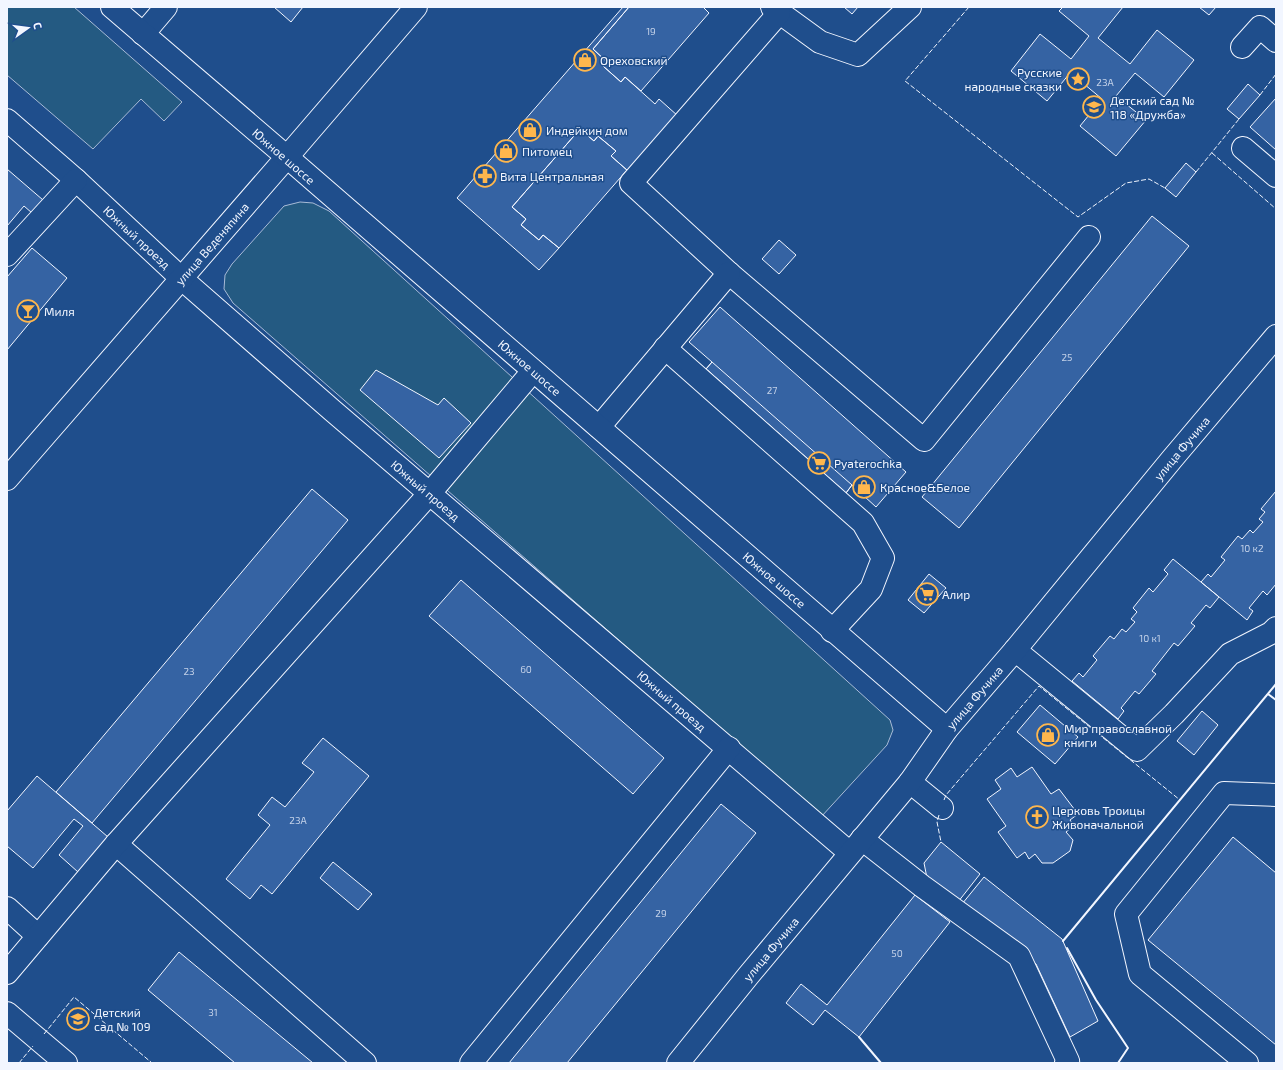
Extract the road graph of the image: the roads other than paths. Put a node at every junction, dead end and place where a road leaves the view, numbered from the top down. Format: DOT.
graph roads {
  1 [pos="112,7"];
  2 [pos="166,7"];
  3 [pos="416,7"];
  4 [pos="910,7"];
  5 [pos="775,10"];
  6 [pos="144,34"];
  7 [pos="1276,41"];
  8 [pos="1242,47"];
  9 [pos="7,120"];
  10 [pos="1243,148"];
  11 [pos="287,157"];
  12 [pos="1276,176"];
  13 [pos="76,180"];
  14 [pos="1089,237"];
  15 [pos="7,255"];
  16 [pos="729,273"];
  17 [pos="182,279"];
  18 [pos="1276,336"];
  19 [pos="665,348"];
  20 [pos="533,371"];
  21 [pos="599,427"];
  22 [pos="7,479"];
  23 [pos="430,493"];
  24 [pos="1276,628"];
  25 [pos="832,631"];
  26 [pos="1015,650"];
  27 [pos="947,729"];
  28 [pos="729,748"];
  29 [pos="910,782"];
  30 [pos="1276,795"];
  31 [pos="942,808"];
  32 [pos="116,844"];
  33 [pos="856,846"];
  34 [pos="7,908"];
  35 [pos="38,936"];
  36 [pos="7,973"];
  37 [pos="7,1013"];
  38 [pos="66,1063"];
  39 [pos="365,1063"];
  40 [pos="471,1063"];
  41 [pos="678,1063"];
  42 [pos="1066,1063"];
  43 [pos="1247,1063"];
  1 -- 6 [label="street, Южное шоссе"];
  2 -- 6 [label="street"];
  3 -- 11 [label="street, улица Веденяпина"];
  4 -- 5 [label="street"];
  5 -- 16 [label="street"];
  6 -- 11 [label="street, Южное шоссе"];
  7 -- 8 [label="street"];
  9 -- 13 [label="street, Южный проезд"];
  10 -- 12 [label="street"];
  11 -- 17 [label="street, улица Веденяпина"];
  11 -- 20 [label="street, Южное шоссе"];
  13 -- 15 [label="street"];
  13 -- 17 [label="street, Южный проезд"];
  14 -- 16 [label="street"];
  16 -- 19 [label="street"];
  17 -- 22 [label="street, улица Веденяпина"];
  17 -- 23 [label="street, Южный проезд"];
  18 -- 26 [label="street, улица Фучика"];
  19 -- 21 [label="street"];
  19 -- 25 [label="street"];
  20 -- 21 [label="street, Южное шоссе"];
  20 -- 23 [label="street"];
  21 -- 25 [label="street, Южное шоссе"];
  23 -- 28 [label="street, Южный проезд"];
  23 -- 32 [label="street"];
  24 -- 26 [label="street"];
  25 -- 27 [label="street, Южное шоссе"];
  26 -- 27 [label="street, улица Фучика"];
  27 -- 29 [label="street, улица Фучика"];
  28 -- 33 [label="street, Южный проезд"];
  28 -- 40 [label="street"];
  29 -- 31 [label="street"];
  29 -- 33 [label="street, улица Фучика"];
  30 -- 43 [label="street"];
  32 -- 35 [label="street"];
  32 -- 39 [label="street"];
  33 -- 41 [label="street, улица Фучика"];
  33 -- 42 [label="street, Южный проезд"];
  34 -- 35 [label="street"];
  35 -- 36 [label="street"];
  37 -- 38 [label="street"];
}
